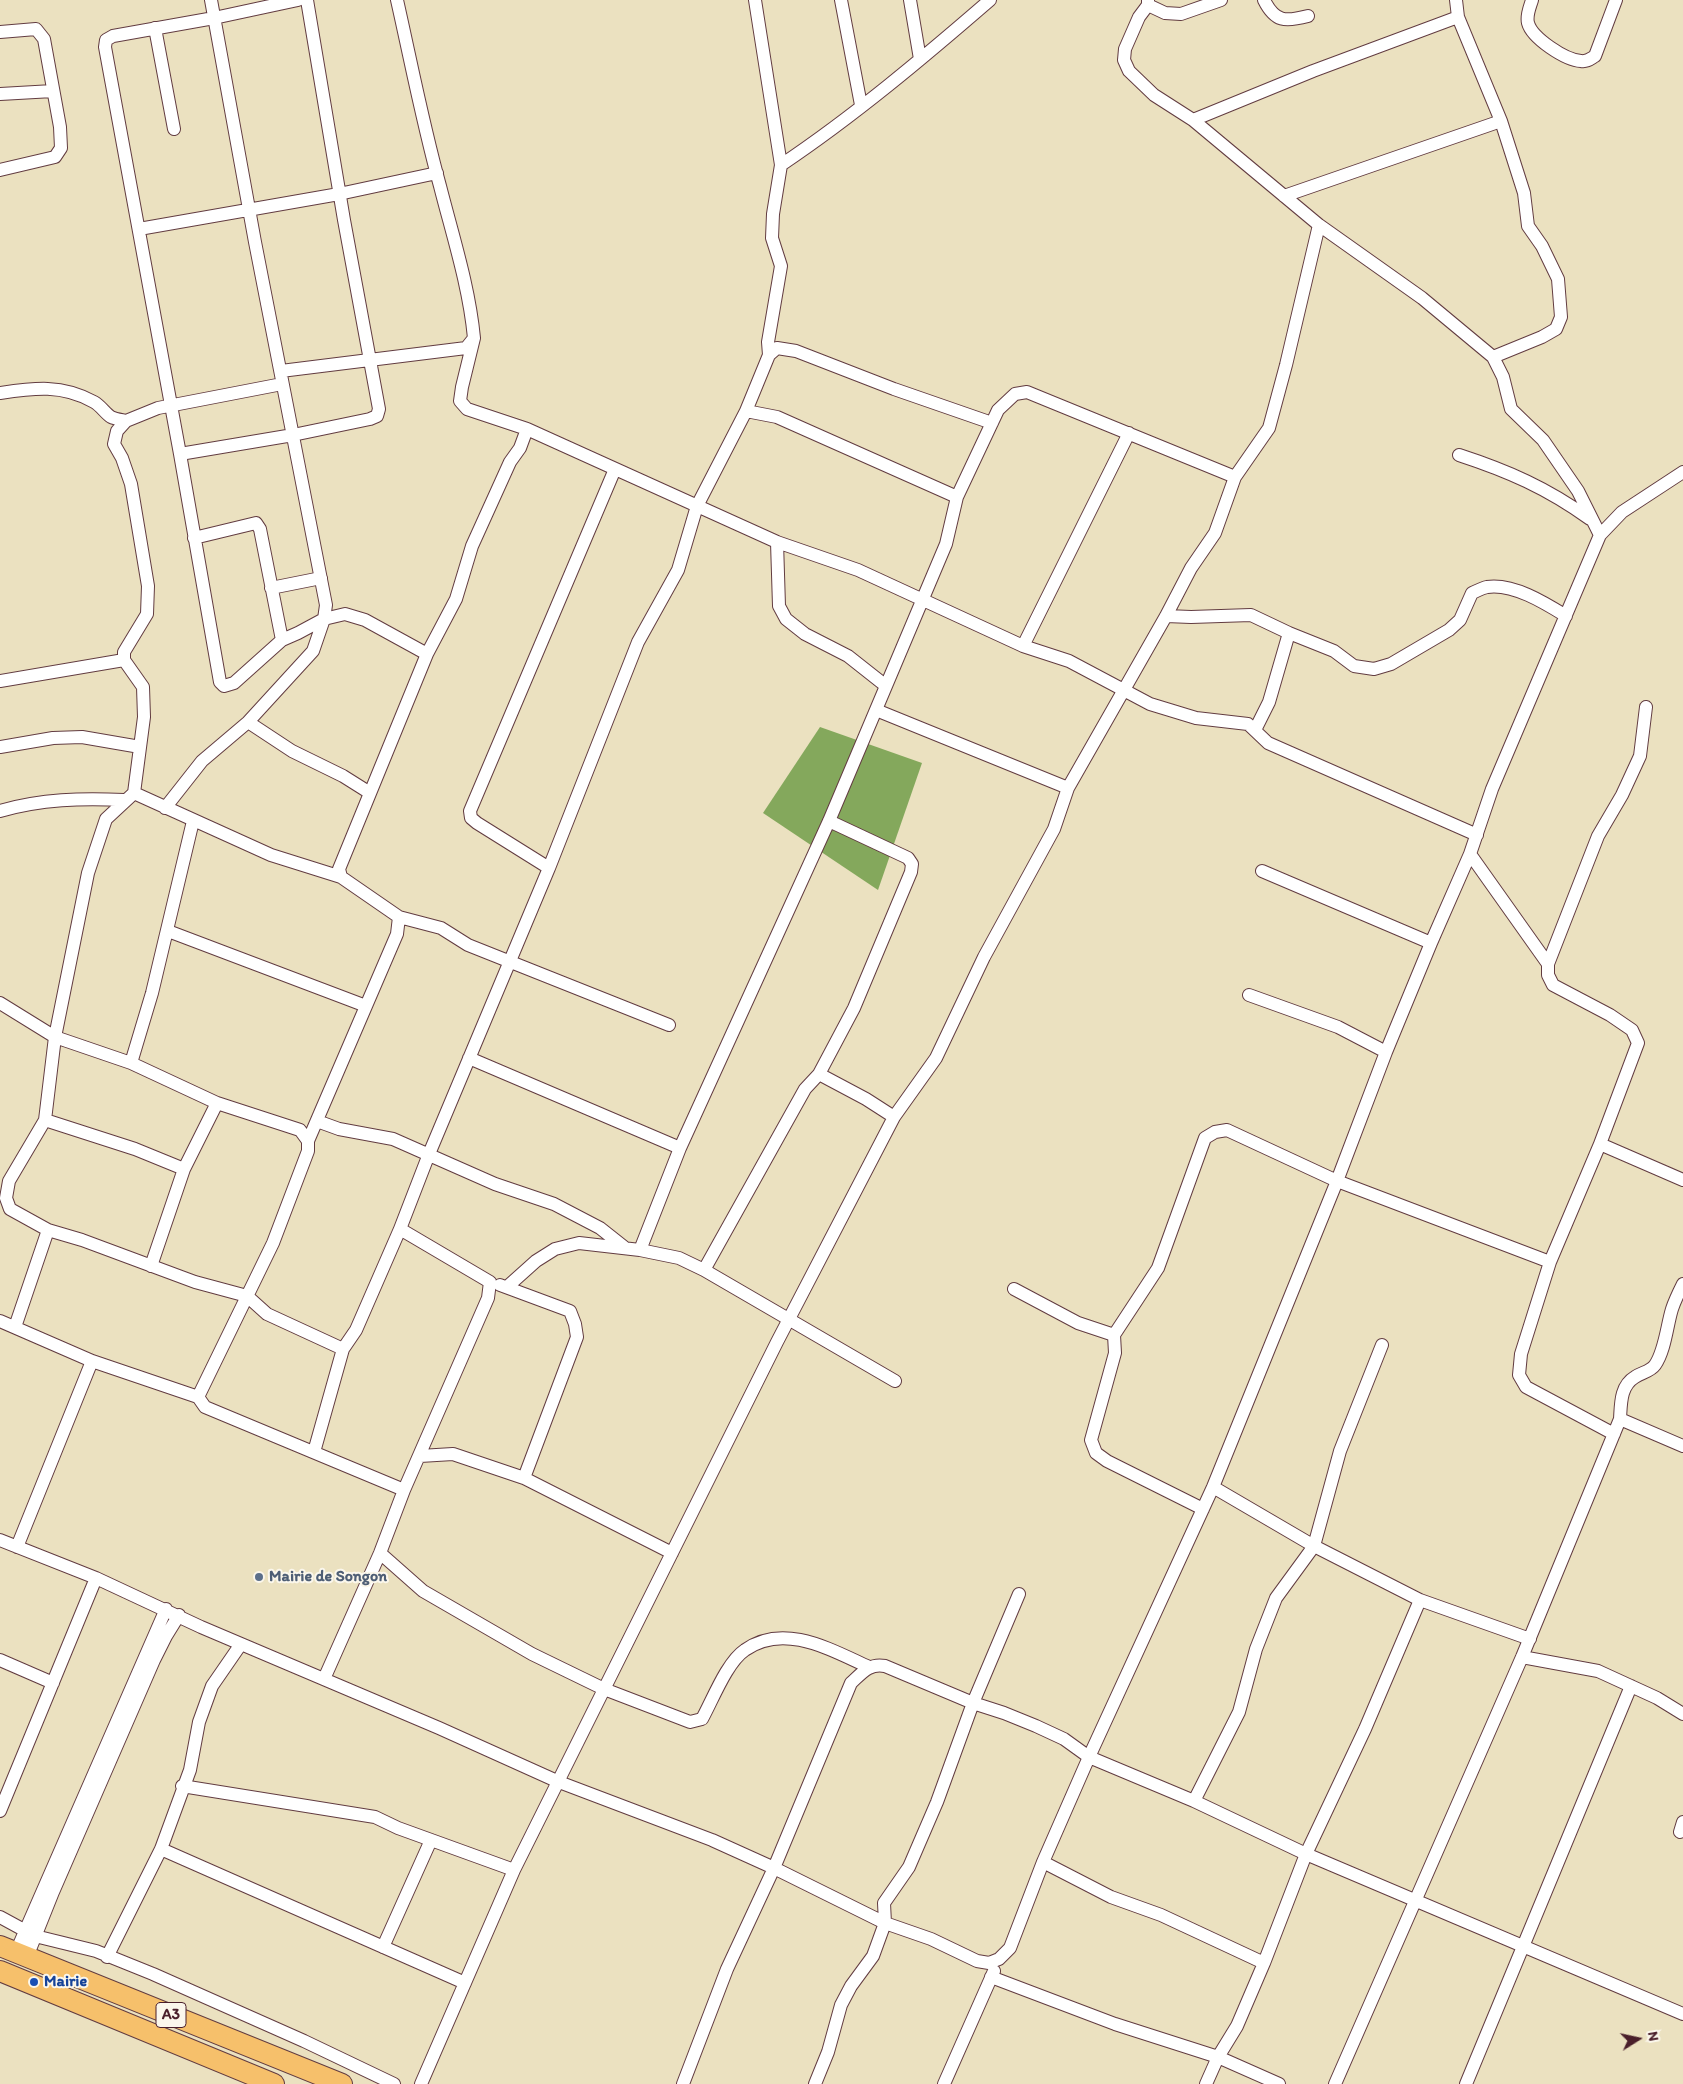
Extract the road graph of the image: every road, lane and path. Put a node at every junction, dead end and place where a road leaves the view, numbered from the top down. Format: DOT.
graph roads {
  1 [pos="211,0"];
  2 [pos="298,0"];
  3 [pos="307,0"];
  4 [pos="397,0"];
  5 [pos="755,0"];
  6 [pos="840,0"];
  7 [pos="910,0"];
  8 [pos="990,0"];
  9 [pos="1221,0"];
  10 [pos="1264,0"];
  11 [pos="1456,0"];
  12 [pos="1532,0"];
  13 [pos="1616,0"];
  14 [pos="1148,2"];
  15 [pos="1308,16"];
  16 [pos="1458,17"];
  17 [pos="214,18"];
  18 [pos="155,28"];
  19 [pos="0,32"];
  20 [pos="920,59"];
  21 [pos="53,91"];
  22 [pos="0,94"];
  23 [pos="861,105"];
  24 [pos="1193,120"];
  25 [pos="1501,121"];
  26 [pos="174,129"];
  27 [pos="781,165"];
  28 [pos="0,170"];
  29 [pos="437,173"];
  30 [pos="339,194"];
  31 [pos="1284,196"];
  32 [pos="249,209"];
  33 [pos="1319,225"];
  34 [pos="139,229"];
  35 [pos="474,338"];
  36 [pos="769,355"];
  37 [pos="1493,357"];
  38 [pos="371,359"];
  39 [pos="282,378"];
  40 [pos="0,393"];
  41 [pos="170,405"];
  42 [pos="746,411"];
  43 [pos="126,421"];
  44 [pos="992,423"];
  45 [pos="527,429"];
  46 [pos="1128,433"];
  47 [pos="293,435"];
  48 [pos="180,454"];
  49 [pos="1459,455"];
  50 [pos="615,469"];
  51 [pos="1683,472"];
  52 [pos="1235,477"];
  53 [pos="958,497"];
  54 [pos="697,506"];
  55 [pos="1592,520"];
  56 [pos="1600,535"];
  57 [pos="194,538"];
  58 [pos="777,542"];
  59 [pos="321,578"];
  60 [pos="271,588"];
  61 [pos="922,600"];
  62 [pos="1166,616"];
  63 [pos="1566,616"];
  64 [pos="324,619"];
  65 [pos="1290,634"];
  66 [pos="282,640"];
  67 [pos="1023,646"];
  68 [pos="427,654"];
  69 [pos="124,660"];
  70 [pos="0,681"];
  71 [pos="886,686"];
  72 [pos="1124,690"];
  73 [pos="1646,707"];
  74 [pos="876,710"];
  75 [pos="248,722"];
  76 [pos="1255,730"];
  77 [pos="140,746"];
  78 [pos="0,747"];
  79 [pos="1068,788"];
  80 [pos="370,793"];
  81 [pos="129,797"];
  82 [pos="165,808"];
  83 [pos="0,811"];
  84 [pos="193,821"];
  85 [pos="829,821"];
  86 [pos="1477,835"];
  87 [pos="1470,854"];
  88 [pos="549,868"];
  89 [pos="1262,871"];
  90 [pos="341,877"];
  91 [pos="399,917"];
  92 [pos="168,931"];
  93 [pos="1431,943"];
  94 [pos="510,962"];
  95 [pos="1548,964"];
  96 [pos="1249,995"];
  97 [pos="0,1003"];
  98 [pos="366,1006"];
  99 [pos="669,1025"];
  100 [pos="55,1036"];
  101 [pos="1386,1052"];
  102 [pos="469,1058"];
  103 [pos="131,1063"];
  104 [pos="819,1074"];
  105 [pos="217,1103"];
  106 [pos="894,1117"];
  107 [pos="45,1120"];
  108 [pos="317,1121"];
  109 [pos="308,1141"];
  110 [pos="1600,1144"];
  111 [pos="680,1148"];
  112 [pos="429,1154"];
  113 [pos="184,1169"];
  114 [pos="1683,1180"];
  115 [pos="1337,1181"];
  116 [pos="3,1197"];
  117 [pos="400,1228"];
  118 [pos="48,1230"];
  119 [pos="625,1248"];
  120 [pos="640,1250"];
  121 [pos="1550,1262"];
  122 [pos="150,1266"];
  123 [pos="704,1270"];
  124 [pos="490,1282"];
  125 [pos="1683,1284"];
  126 [pos="507,1287"];
  127 [pos="1014,1288"];
  128 [pos="247,1296"];
  129 [pos="0,1321"];
  130 [pos="789,1321"];
  131 [pos="16,1327"];
  132 [pos="1114,1335"];
  133 [pos="1382,1345"];
  134 [pos="343,1349"];
  135 [pos="92,1361"];
  136 [pos="896,1381"];
  137 [pos="198,1398"];
  138 [pos="1620,1419"];
  139 [pos="1614,1434"];
  140 [pos="1683,1446"];
  141 [pos="314,1452"];
  142 [pos="420,1456"];
  143 [pos="524,1478"];
  144 [pos="1213,1487"];
  145 [pos="404,1490"];
  146 [pos="1202,1509"];
  147 [pos="0,1540"];
  148 [pos="1314,1546"];
  149 [pos="17,1547"];
  150 [pos="380,1553"];
  151 [pos="672,1553"];
  152 [pos="96,1578"];
  153 [pos="1019,1594"];
  154 [pos="1420,1600"];
  155 [pos="166,1609"];
  156 [pos="179,1615"];
  157 [pos="1530,1639"];
  158 [pos="241,1644"];
  159 [pos="1522,1657"];
  160 [pos="0,1660"];
  161 [pos="869,1667"];
  162 [pos="324,1679"];
  163 [pos="53,1682"];
  164 [pos="1632,1686"];
  165 [pos="604,1689"];
  166 [pos="973,1703"];
  167 [pos="1683,1714"];
  168 [pos="1089,1757"];
  169 [pos="559,1782"];
  170 [pos="182,1786"];
  171 [pos="4,1791"];
  172 [pos="1194,1801"];
  173 [pos="0,1811"];
  174 [pos="431,1840"];
  175 [pos="161,1849"];
  176 [pos="1306,1854"];
  177 [pos="1043,1862"];
  178 [pos="774,1868"];
  179 [pos="514,1870"];
  180 [pos="1416,1902"];
  181 [pos="0,1917"];
  182 [pos="885,1923"];
  183 [pos="30,1933"];
  184 [pos="383,1947"];
  185 [pos="1524,1947"];
  186 [pos="14,1952"];
  187 [pos="106,1957"];
  188 [pos="999,1959"];
  189 [pos="1264,1963"];
  190 [pos="0,1971"];
  191 [pos="991,1977"];
  192 [pos="465,1983"];
  193 [pos="1683,2014"];
  194 [pos="1218,2057"];
  195 [pos="274,2084"];
  196 [pos="342,2084"];
  197 [pos="394,2084"];
  198 [pos="422,2084"];
  199 [pos="682,2084"];
  200 [pos="815,2084"];
  201 [pos="944,2084"];
  202 [pos="1206,2084"];
  203 [pos="1280,2084"];
  204 [pos="1335,2084"];
  205 [pos="1466,2084"];
  1 -- 17 [label="street"];
  2 -- 17 [label="street"];
  3 -- 30 [label="street"];
  4 -- 29 [label="street"];
  5 -- 27 [label="street"];
  6 -- 23 [label="street"];
  7 -- 20 [label="street"];
  8 -- 20 [label="street"];
  9 -- 14 [label="street"];
  10 -- 15 [label="street"];
  11 -- 16 [label="street"];
  12 -- 13 [label="street"];
  14 -- 24 [label="street"];
  16 -- 24 [label="street"];
  16 -- 25 [label="street"];
  17 -- 18 [label="street"];
  17 -- 32 [label="street"];
  18 -- 26 [label="street"];
  18 -- 34 [label="street"];
  19 -- 21 [label="street"];
  20 -- 23 [label="street"];
  21 -- 22 [label="street"];
  21 -- 28 [label="street"];
  23 -- 27 [label="street"];
  24 -- 31 [label="street"];
  25 -- 31 [label="street"];
  25 -- 37 [label="street"];
  27 -- 36 [label="street"];
  29 -- 30 [label="street"];
  29 -- 35 [label="street"];
  30 -- 32 [label="street"];
  30 -- 38 [label="street"];
  31 -- 33 [label="street"];
  32 -- 34 [label="street"];
  32 -- 39 [label="street"];
  33 -- 37 [label="street"];
  33 -- 52 [label="street"];
  34 -- 41 [label="street"];
  35 -- 38 [label="street"];
  35 -- 45 [label="street"];
  36 -- 42 [label="street"];
  36 -- 44 [label="street"];
  37 -- 55 [label="street"];
  38 -- 39 [label="street"];
  38 -- 47 [label="street"];
  39 -- 41 [label="street"];
  39 -- 47 [label="street"];
  40 -- 43 [label="street"];
  41 -- 43 [label="street"];
  41 -- 48 [label="street"];
  42 -- 53 [label="street"];
  42 -- 54 [label="street"];
  43 -- 69 [label="street"];
  44 -- 46 [label="street"];
  44 -- 53 [label="street"];
  45 -- 50 [label="street"];
  45 -- 68 [label="street"];
  46 -- 52 [label="street"];
  46 -- 67 [label="street"];
  47 -- 48 [label="street"];
  47 -- 59 [label="street"];
  48 -- 57 [label="street"];
  49 -- 55 [label="street"];
  50 -- 54 [label="street"];
  50 -- 88 [label="street"];
  51 -- 56 [label="street"];
  52 -- 62 [label="street"];
  53 -- 61 [label="street"];
  54 -- 58 [label="street"];
  54 -- 88 [label="street"];
  55 -- 56 [label="street"];
  56 -- 63 [label="street"];
  57 -- 60 [label="street"];
  57 -- 66 [label="street"];
  58 -- 61 [label="street"];
  58 -- 71 [label="street"];
  59 -- 60 [label="street"];
  59 -- 64 [label="street"];
  60 -- 66 [label="street"];
  61 -- 67 [label="street"];
  61 -- 71 [label="street"];
  62 -- 65 [label="street"];
  62 -- 72 [label="street"];
  63 -- 65 [label="street"];
  63 -- 86 [label="street"];
  64 -- 66 [label="street"];
  64 -- 68 [label="street"];
  64 -- 75 [label="street"];
  65 -- 76 [label="street"];
  67 -- 72 [label="street"];
  68 -- 80 [label="street"];
  69 -- 70 [label="street"];
  69 -- 77 [label="street"];
  71 -- 74 [label="street"];
  72 -- 76 [label="street"];
  72 -- 79 [label="street"];
  73 -- 95 [label="street"];
  74 -- 79 [label="street"];
  74 -- 85 [label="street"];
  75 -- 80 [label="street"];
  75 -- 82 [label="street"];
  76 -- 86 [label="street"];
  77 -- 78 [label="street"];
  77 -- 81 [label="street"];
  79 -- 106 [label="street"];
  80 -- 90 [label="street"];
  81 -- 82 [label="street"];
  81 -- 83 [label="street"];
  81 -- 100 [label="street"];
  82 -- 84 [label="street"];
  84 -- 90 [label="street"];
  84 -- 92 [label="street"];
  85 -- 104 [label="street"];
  85 -- 111 [label="street"];
  86 -- 87 [label="street"];
  87 -- 93 [label="street"];
  87 -- 95 [label="street"];
  88 -- 94 [label="street"];
  89 -- 93 [label="street"];
  90 -- 91 [label="street"];
  91 -- 94 [label="street"];
  91 -- 98 [label="street"];
  92 -- 98 [label="street"];
  92 -- 103 [label="street"];
  93 -- 101 [label="street"];
  94 -- 99 [label="street"];
  94 -- 102 [label="street"];
  95 -- 110 [label="street"];
  96 -- 101 [label="street"];
  97 -- 100 [label="street"];
  98 -- 108 [label="street"];
  100 -- 103 [label="street"];
  100 -- 107 [label="street"];
  101 -- 115 [label="street"];
  102 -- 111 [label="street"];
  102 -- 112 [label="street"];
  103 -- 105 [label="street"];
  104 -- 106 [label="street"];
  104 -- 123 [label="street"];
  105 -- 109 [label="street"];
  105 -- 113 [label="street"];
  106 -- 130 [label="street"];
  107 -- 113 [label="street"];
  107 -- 116 [label="street"];
  108 -- 109 [label="street"];
  108 -- 112 [label="street"];
  109 -- 128 [label="street"];
  110 -- 114 [label="street"];
  110 -- 121 [label="street"];
  111 -- 120 [label="street"];
  112 -- 117 [label="street"];
  112 -- 119 [label="street"];
  113 -- 122 [label="street"];
  115 -- 121 [label="street"];
  115 -- 132 [label="street"];
  115 -- 144 [label="street"];
  116 -- 118 [label="street"];
  117 -- 124 [label="street"];
  117 -- 134 [label="street"];
  118 -- 122 [label="street"];
  118 -- 131 [label="street"];
  119 -- 120 [label="street"];
  119 -- 126 [label="street"];
  120 -- 123 [label="street"];
  121 -- 139 [label="street"];
  122 -- 128 [label="street"];
  123 -- 130 [label="street"];
  124 -- 126 [label="street"];
  124 -- 142 [label="street"];
  125 -- 138 [label="street"];
  126 -- 143 [label="street"];
  127 -- 132 [label="street"];
  128 -- 134 [label="street"];
  128 -- 137 [label="street"];
  129 -- 131 [label="street"];
  130 -- 136 [label="street"];
  130 -- 151 [label="street"];
  131 -- 135 [label="street"];
  132 -- 146 [label="street"];
  133 -- 148 [label="street"];
  134 -- 141 [label="street"];
  135 -- 137 [label="street"];
  135 -- 149 [label="street"];
  137 -- 141 [label="street"];
  138 -- 139 [label="street"];
  138 -- 140 [label="street"];
  139 -- 157 [label="street"];
  141 -- 145 [label="street"];
  142 -- 143 [label="street"];
  142 -- 145 [label="street"];
  143 -- 151 [label="street"];
  144 -- 146 [label="street"];
  144 -- 148 [label="street"];
  145 -- 150 [label="street"];
  146 -- 168 [label="street"];
  147 -- 149 [label="street"];
  148 -- 154 [label="street"];
  148 -- 172 [label="street"];
  149 -- 152 [label="street"];
  150 -- 162 [label="street"];
  150 -- 165 [label="street"];
  151 -- 165 [label="street"];
  152 -- 155 [label="street"];
  152 -- 163 [label="street"];
  153 -- 166 [label="street"];
  154 -- 157 [label="street"];
  154 -- 176 [label="street"];
  155 -- 156 [label="street"];
  155 -- 183 [label="street"];
  156 -- 158 [label="street"];
  156 -- 183 [label="street"];
  157 -- 159 [label="street"];
  158 -- 162 [label="street"];
  158 -- 170 [label="street"];
  159 -- 164 [label="street"];
  159 -- 180 [label="street"];
  160 -- 163 [label="street"];
  161 -- 165 [label="street"];
  161 -- 166 [label="street"];
  161 -- 178 [label="street"];
  162 -- 169 [label="street"];
  163 -- 171 [label="street"];
  164 -- 167 [label="street"];
  164 -- 185 [label="street"];
  165 -- 169 [label="street"];
  166 -- 168 [label="street"];
  166 -- 182 [label="street"];
  168 -- 172 [label="street"];
  168 -- 177 [label="street"];
  169 -- 178 [label="street"];
  169 -- 179 [label="street"];
  170 -- 174 [label="street"];
  170 -- 175 [label="street"];
  171 -- 173 [label="street"];
  172 -- 176 [label="street"];
  174 -- 179 [label="street"];
  174 -- 184 [label="street"];
  175 -- 184 [label="street"];
  175 -- 187 [label="street"];
  176 -- 180 [label="street"];
  176 -- 189 [label="street"];
  177 -- 188 [label="street"];
  177 -- 189 [label="street"];
  178 -- 182 [label="street"];
  178 -- 199 [label="street"];
  179 -- 192 [label="street"];
  180 -- 185 [label="street"];
  180 -- 204 [label="street"];
  181 -- 183 [label="street"];
  182 -- 188 [label="street"];
  182 -- 200 [label="street"];
  183 -- 186 [label="street"];
  183 -- 187 [label="street"];
  184 -- 192 [label="street"];
  185 -- 193 [label="street"];
  185 -- 205 [label="street"];
  186 -- 196 [label="main road, A3"];
  187 -- 197 [label="street"];
  188 -- 191 [label="street"];
  189 -- 194 [label="street"];
  190 -- 195 [label="main road, A3"];
  191 -- 194 [label="street"];
  191 -- 201 [label="street"];
  192 -- 198 [label="street"];
  194 -- 202 [label="street"];
  194 -- 203 [label="street"];
}
